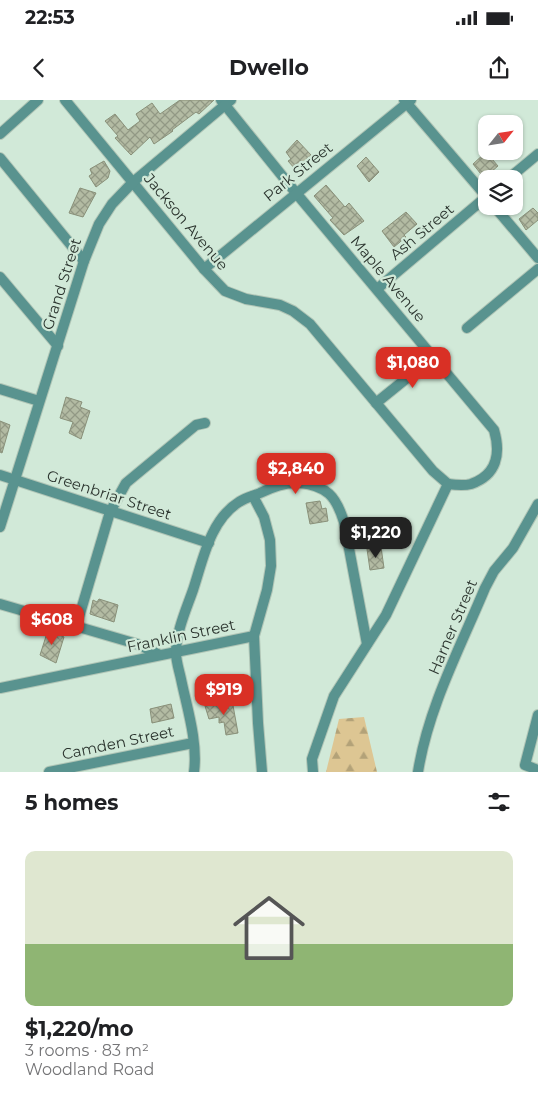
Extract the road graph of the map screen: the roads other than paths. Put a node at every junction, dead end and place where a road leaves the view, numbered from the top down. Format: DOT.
graph roads {
  1 [pos="38,100"];
  2 [pos="65,100"];
  3 [pos="407,101"];
  4 [pos="225,102"];
  5 [pos="0,134"];
  6 [pos="538,154"];
  7 [pos="0,158"];
  8 [pos="519,170"];
  9 [pos="133,182"];
  10 [pos="478,187"];
  11 [pos="296,193"];
  12 [pos="478,204"];
  13 [pos="502,215"];
  14 [pos="538,258"];
  15 [pos="84,261"];
  16 [pos="204,269"];
  17 [pos="538,269"];
  18 [pos="0,277"];
  19 [pos="377,289"];
  20 [pos="467,328"];
  21 [pos="58,346"];
  22 [pos="433,357"];
  23 [pos="0,389"];
  24 [pos="39,401"];
  25 [pos="376,403"];
  26 [pos="205,423"];
  27 [pos="0,475"];
  28 [pos="15,480"];
  29 [pos="448,484"];
  30 [pos="253,496"];
  31 [pos="538,504"];
  32 [pos="110,512"];
  33 [pos="0,527"];
  34 [pos="209,543"];
  35 [pos="0,604"];
  36 [pos="76,627"];
  37 [pos="254,636"];
  38 [pos="367,644"];
  39 [pos="176,653"];
  40 [pos="160,655"];
  41 [pos="0,688"];
  42 [pos="538,715"];
  43 [pos="193,743"];
  44 [pos="524,769"];
  45 [pos="538,770"];
  46 [pos="49,772"];
  47 [pos="194,772"];
  48 [pos="262,772"];
  49 [pos="313,772"];
  50 [pos="418,772"];
  1 -- 5 [label="street"];
  2 -- 9 [label="street, Jackson Avenue"];
  3 -- 10 [label="street"];
  3 -- 11 [label="street, Park Street"];
  4 -- 9 [label="street, Grand Street"];
  4 -- 11 [label="street, Maple Avenue"];
  6 -- 8 [label="street"];
  7 -- 15 [label="street"];
  9 -- 15 [label="street, Grand Street"];
  9 -- 16 [label="street, Jackson Avenue"];
  11 -- 16 [label="street, Park Street"];
  11 -- 19 [label="street, Maple Avenue"];
  12 -- 19 [label="street, Ash Street"];
  13 -- 14 [label="street"];
  15 -- 21 [label="street, Grand Street"];
  16 -- 25 [label="street, Jackson Avenue"];
  17 -- 20 [label="street"];
  18 -- 21 [label="street"];
  19 -- 22 [label="street, Maple Avenue"];
  21 -- 24 [label="street, Grand Street"];
  22 -- 25 [label="street"];
  22 -- 29 [label="street, Maple Avenue"];
  23 -- 24 [label="street"];
  24 -- 28 [label="street, Grand Street"];
  25 -- 29 [label="street, Jackson Avenue"];
  26 -- 32 [label="street"];
  27 -- 28 [label="street, Greenbriar Street"];
  28 -- 32 [label="street, Greenbriar Street"];
  28 -- 33 [label="street, Grand Street"];
  29 -- 38 [label="street"];
  30 -- 34 [label="street"];
  30 -- 37 [label="street, Franklin Street"];
  30 -- 38 [label="street"];
  31 -- 50 [label="street, Harner Street"];
  32 -- 34 [label="street, Greenbriar Street"];
  32 -- 36 [label="street"];
  34 -- 39 [label="street"];
  35 -- 36 [label="street"];
  36 -- 40 [label="street"];
  37 -- 39 [label="street, Franklin Street"];
  37 -- 48 [label="street"];
  38 -- 49 [label="street"];
  39 -- 40 [label="street, Franklin Street"];
  39 -- 43 [label="street"];
  40 -- 41 [label="street, Franklin Street"];
  42 -- 44 [label="street"];
  43 -- 46 [label="street, Camden Street"];
  43 -- 47 [label="street"];
  44 -- 45 [label="street"];
}
